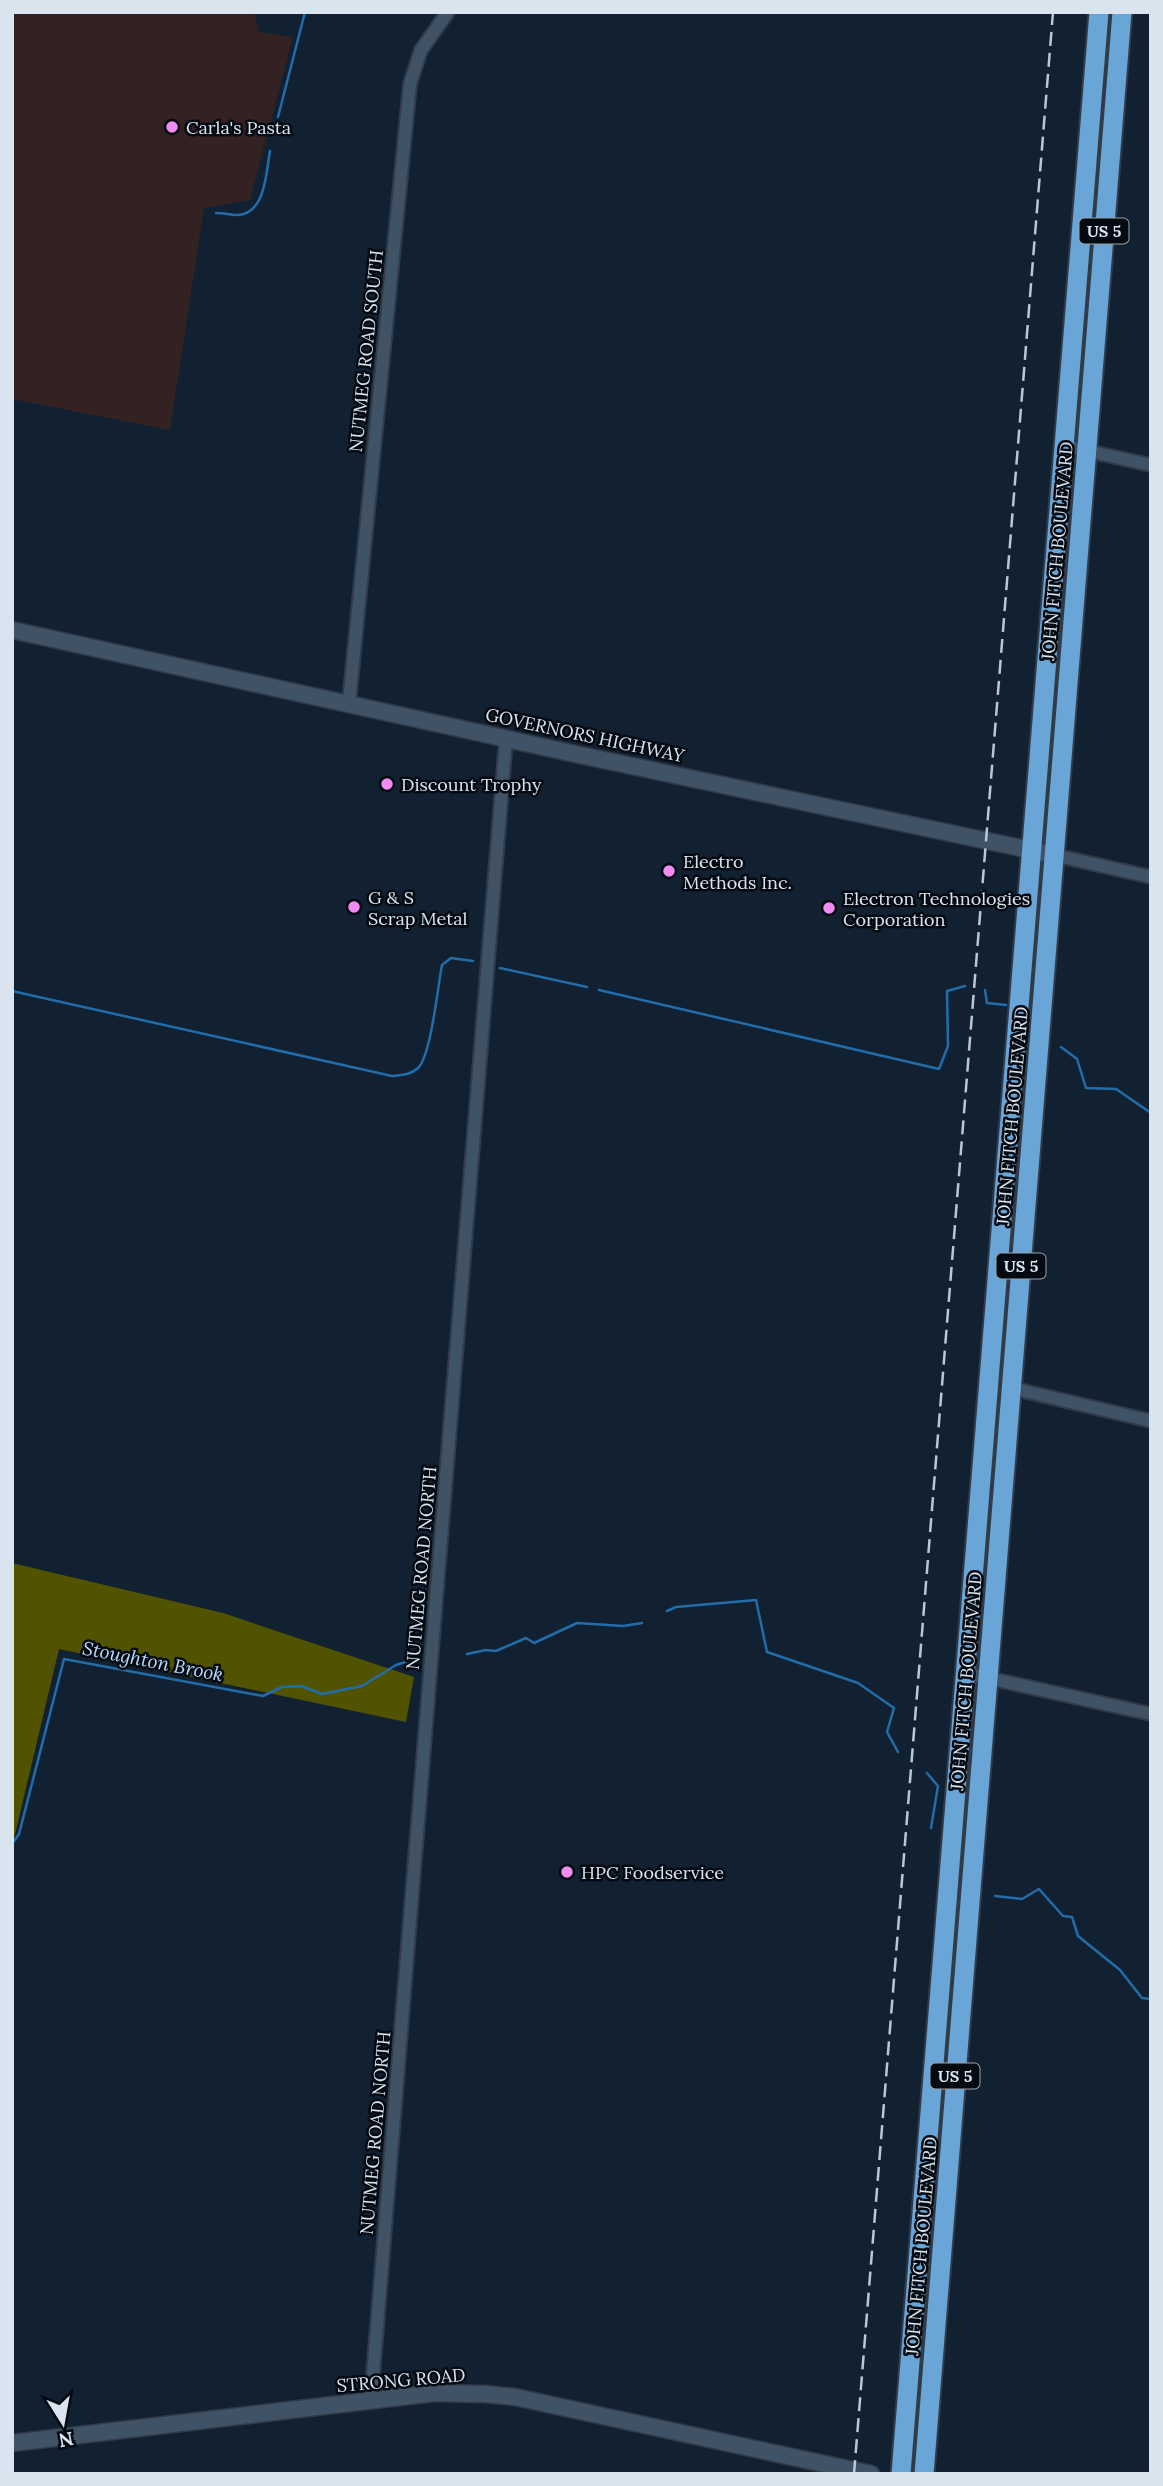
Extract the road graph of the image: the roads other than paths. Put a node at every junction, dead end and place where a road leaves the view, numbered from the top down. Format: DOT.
graph roads {
  1 [pos="448,12"];
  2 [pos="1099,12"];
  3 [pos="1122,12"];
  4 [pos="1065,446"];
  5 [pos="1087,451"];
  6 [pos="1151,466"];
  7 [pos="12,630"];
  8 [pos="349,703"];
  9 [pos="506,738"];
  10 [pos="1032,850"];
  11 [pos="1054,855"];
  12 [pos="1151,877"];
  13 [pos="1011,1388"];
  14 [pos="1151,1421"];
  15 [pos="965,1673"];
  16 [pos="988,1678"];
  17 [pos="1151,1714"];
  18 [pos="371,2400"];
  19 [pos="12,2443"];
  20 [pos="871,2474"];
  21 [pos="901,2474"];
  22 [pos="923,2474"];
  1 -- 8 [label="street, NUTMEG ROAD SOUTH"];
  2 -- 4 [label="highway, JOHN FITCH BOULEVARD / US 5"];
  3 -- 5 [label="highway, JOHN FITCH BOULEVARD / US 5"];
  4 -- 5 [label="street"];
  4 -- 10 [label="highway, JOHN FITCH BOULEVARD / US 5"];
  5 -- 6 [label="street"];
  5 -- 11 [label="highway, JOHN FITCH BOULEVARD / US 5"];
  7 -- 8 [label="street, GOVERNORS HIGHWAY"];
  8 -- 9 [label="street, GOVERNORS HIGHWAY"];
  9 -- 10 [label="street, GOVERNORS HIGHWAY"];
  9 -- 18 [label="street, NUTMEG ROAD NORTH"];
  10 -- 11 [label="street, GOVERNORS HIGHWAY"];
  10 -- 15 [label="highway, JOHN FITCH BOULEVARD / US 5"];
  11 -- 12 [label="street, GOVERNORS HIGHWAY"];
  11 -- 13 [label="highway, JOHN FITCH BOULEVARD / US 5"];
  13 -- 14 [label="street"];
  13 -- 16 [label="highway, JOHN FITCH BOULEVARD / US 5"];
  15 -- 16 [label="street"];
  15 -- 21 [label="highway, JOHN FITCH BOULEVARD / US 5"];
  16 -- 17 [label="street"];
  16 -- 22 [label="highway, JOHN FITCH BOULEVARD / US 5"];
  18 -- 19 [label="street, STRONG ROAD"];
  18 -- 20 [label="street, STRONG ROAD"];
}
